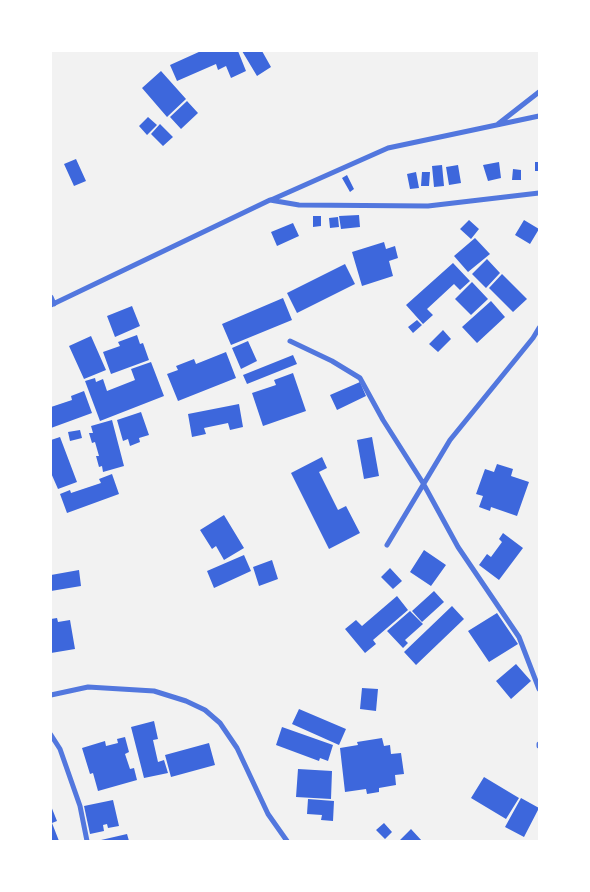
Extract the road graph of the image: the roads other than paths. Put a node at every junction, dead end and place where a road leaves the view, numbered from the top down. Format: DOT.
graph roads {
  1 [pos="539,92"];
  2 [pos="539,116"];
  3 [pos="496,126"];
  4 [pos="539,193"];
  5 [pos="270,200"];
  6 [pos="51,297"];
  7 [pos="53,304"];
  8 [pos="539,328"];
  9 [pos="533,338"];
  10 [pos="290,341"];
  11 [pos="539,344"];
  12 [pos="423,483"];
  13 [pos="386,545"];
  14 [pos="539,689"];
  15 [pos="51,695"];
  16 [pos="51,736"];
  17 [pos="87,841"];
  18 [pos="287,841"];
  1 -- 3 [label="street"];
  2 -- 3 [label="street"];
  3 -- 5 [label="street"];
  4 -- 5 [label="street"];
  5 -- 7 [label="street"];
  6 -- 7 [label="street"];
  8 -- 9 [label="street"];
  9 -- 11 [label="street"];
  9 -- 12 [label="street"];
  10 -- 12 [label="street"];
  12 -- 13 [label="street"];
  12 -- 14 [label="street"];
  15 -- 18 [label="street"];
  16 -- 17 [label="street"];
}
